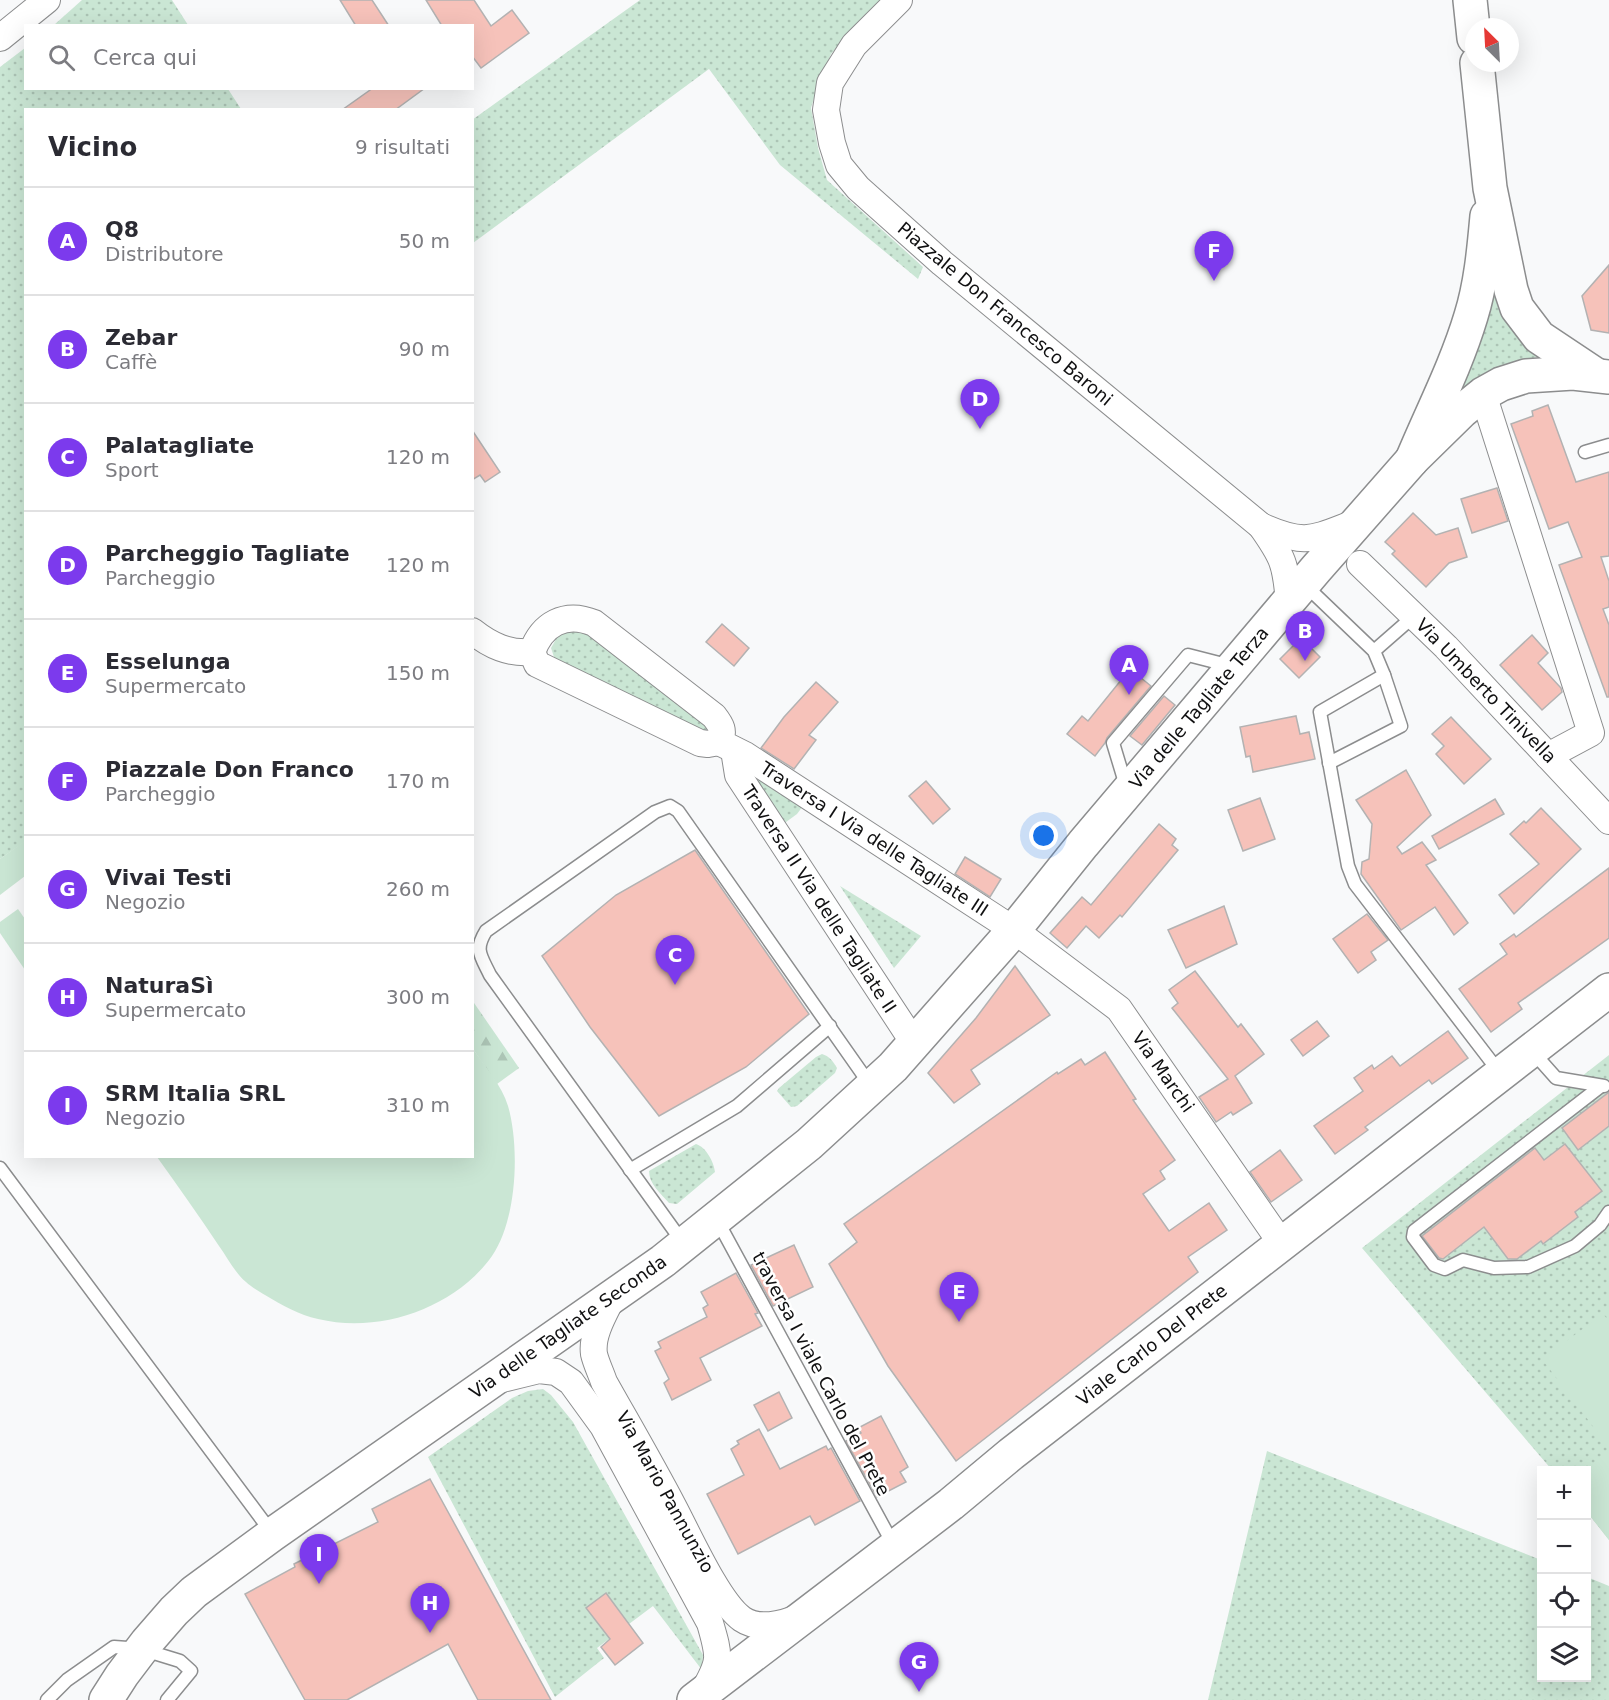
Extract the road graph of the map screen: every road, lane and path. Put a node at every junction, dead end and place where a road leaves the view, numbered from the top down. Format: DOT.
graph roads {
  1 [pos="47,0"];
  2 [pos="898,0"];
  3 [pos="1470,0"];
  4 [pos="1472,18"];
  5 [pos="0,38"];
  6 [pos="1478,72"];
  7 [pos="1490,188"];
  8 [pos="1603,376"];
  9 [pos="1484,394"];
  10 [pos="1609,445"];
  11 [pos="1585,452"];
  12 [pos="1412,460"];
  13 [pos="1358,522"];
  14 [pos="1261,526"];
  15 [pos="1360,564"];
  16 [pos="1296,593"];
  17 [pos="1414,616"];
  18 [pos="474,632"];
  19 [pos="1374,651"];
  20 [pos="532,652"];
  21 [pos="1235,667"];
  22 [pos="1384,675"];
  23 [pos="726,746"];
  24 [pos="1548,756"];
  25 [pos="1329,763"];
  26 [pos="1128,792"];
  27 [pos="1609,821"];
  28 [pos="1014,930"];
  29 [pos="1609,990"];
  30 [pos="830,1026"];
  31 [pos="914,1043"];
  32 [pos="1531,1050"];
  33 [pos="1501,1074"];
  34 [pos="872,1087"];
  35 [pos="1605,1087"];
  36 [pos="0,1168"];
  37 [pos="630,1170"];
  38 [pos="1609,1212"];
  39 [pos="717,1219"];
  40 [pos="684,1244"];
  41 [pos="1282,1244"];
  42 [pos="614,1293"];
  43 [pos="490,1382"];
  44 [pos="273,1534"];
  45 [pos="894,1546"];
  46 [pos="808,1612"];
  47 [pos="141,1648"];
  48 [pos="698,1696"];
  49 [pos="47,1700"];
  50 [pos="106,1700"];
  51 [pos="167,1700"];
  1 -- 5 [label="street"];
  2 -- 14 [label="street, Piazzale Don Francesco Baroni"];
  3 -- 4 [label="main road"];
  6 -- 7 [label="main road"];
  7 -- 8 [label="main road"];
  7 -- 12 [label="main road"];
  8 -- 9 [label="main road, Via delle Tagliate Terza"];
  9 -- 12 [label="main road, Via delle Tagliate Terza"];
  9 -- 24 [label="street"];
  10 -- 11 [label="lane"];
  12 -- 13 [label="main road, Via delle Tagliate Terza"];
  13 -- 14 [label="street"];
  13 -- 16 [label="main road, Via delle Tagliate Terza"];
  14 -- 16 [label="street, Piazzale Don Francesco Baroni"];
  15 -- 17 [label="street, Via Umberto Tinivella"];
  16 -- 19 [label="lane"];
  16 -- 21 [label="main road, Via delle Tagliate Terza"];
  17 -- 19 [label="lane"];
  17 -- 24 [label="street, Via Umberto Tinivella"];
  18 -- 20 [label="street"];
  19 -- 22 [label="lane"];
  20 -- 23 [label="street"];
  20 -- 23 [label="street, Traversa II Via delle Tagliate II"];
  21 -- 26 [label="main road, Via delle Tagliate Terza"];
  21 -- 26 [label="lane"];
  22 -- 25 [label="lane"];
  22 -- 25 [label="lane"];
  23 -- 28 [label="street, Traversa I Via delle Tagliate III"];
  23 -- 31 [label="street, Traversa II Via delle Tagliate II"];
  24 -- 27 [label="street, Via Umberto Tinivella"];
  25 -- 33 [label="lane"];
  26 -- 28 [label="main road, Via delle Tagliate Terza"];
  28 -- 31 [label="main road, Via delle Tagliate Seconda"];
  28 -- 41 [label="street, Via Marchi"];
  29 -- 32 [label="main road, Viale Carlo Del Prete"];
  30 -- 34 [label="lane"];
  30 -- 37 [label="lane"];
  30 -- 37 [label="lane"];
  31 -- 34 [label="main road, Via delle Tagliate Seconda"];
  32 -- 33 [label="main road, Viale Carlo Del Prete"];
  32 -- 35 [label="lane"];
  33 -- 41 [label="main road, Viale Carlo Del Prete"];
  34 -- 39 [label="main road, Via delle Tagliate Seconda"];
  35 -- 38 [label="lane"];
  36 -- 44 [label="lane"];
  37 -- 40 [label="lane"];
  39 -- 40 [label="main road, Via delle Tagliate Seconda"];
  39 -- 45 [label="lane, traversa I viale Carlo del Prete"];
  40 -- 42 [label="main road, Via delle Tagliate Seconda"];
  41 -- 45 [label="main road, Viale Carlo Del Prete"];
  42 -- 43 [label="main road, Via delle Tagliate Seconda"];
  42 -- 46 [label="street, Via Mario Pannunzio"];
  43 -- 44 [label="main road, Via delle Tagliate Seconda"];
  43 -- 48 [label="street, Via Mario Pannunzio"];
  44 -- 47 [label="main road, Via delle Tagliate Seconda"];
  45 -- 46 [label="main road, Viale Carlo Del Prete"];
  46 -- 48 [label="main road, Viale Carlo Del Prete"];
  47 -- 49 [label="lane"];
  47 -- 50 [label="main road, Via delle Tagliate Seconda"];
  47 -- 51 [label="lane"];
}
